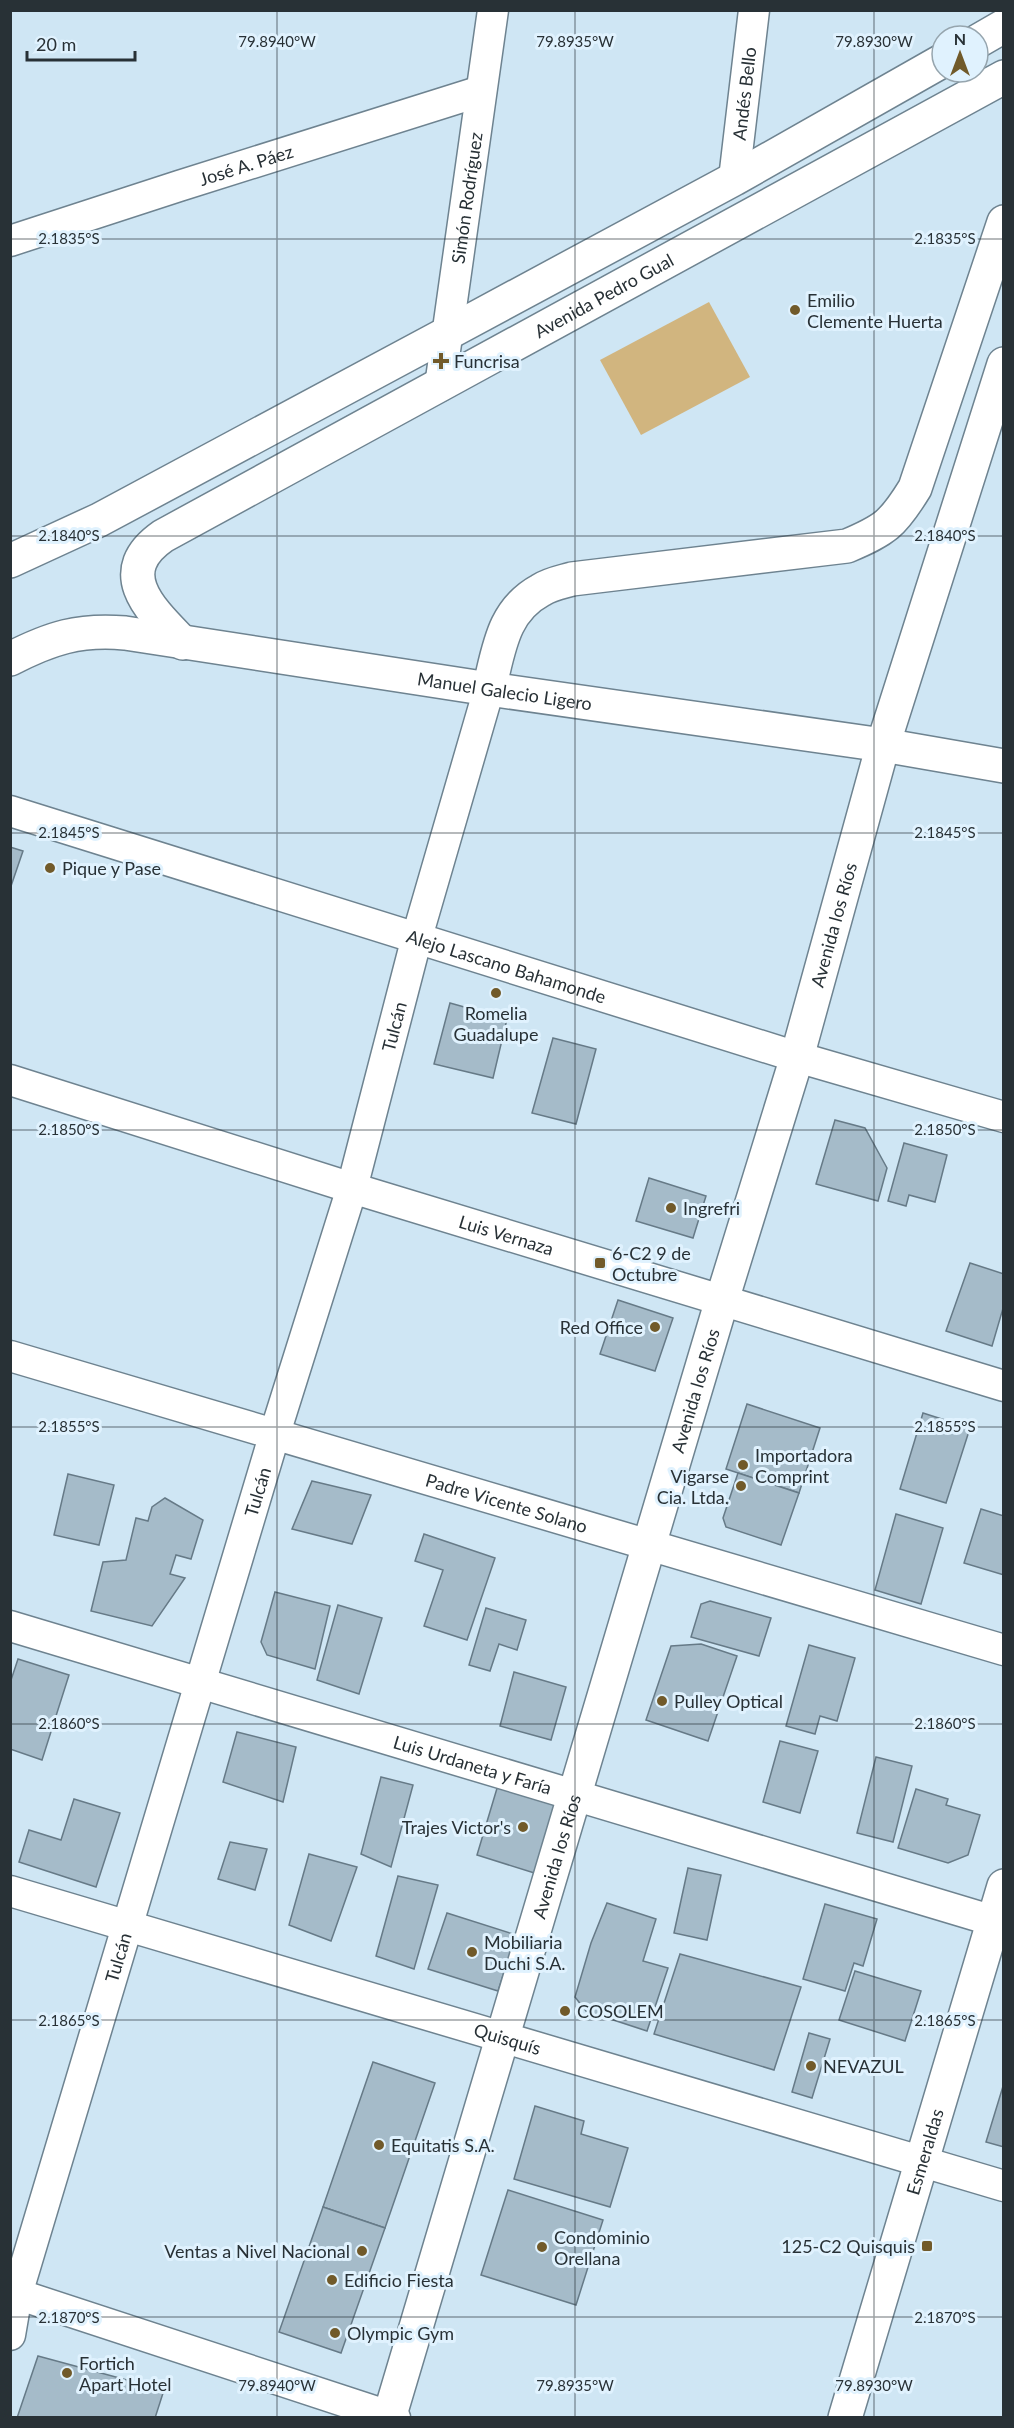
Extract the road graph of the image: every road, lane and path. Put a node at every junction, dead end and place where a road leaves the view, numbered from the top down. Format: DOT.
graph roads {
  1 [pos="494,10"];
  2 [pos="754,10"];
  3 [pos="1004,26"];
  4 [pos="990,34"];
  5 [pos="930,68"];
  6 [pos="1004,77"];
  7 [pos="482,91"];
  8 [pos="734,179"];
  9 [pos="1004,222"];
  10 [pos="10,241"];
  11 [pos="446,334"];
  12 [pos="1004,364"];
  13 [pos="440,386"];
  14 [pos="10,561"];
  15 [pos="183,643"];
  16 [pos="10,658"];
  17 [pos="489,689"];
  18 [pos="884,745"];
  19 [pos="1004,766"];
  20 [pos="10,811"];
  21 [pos="417,937"];
  22 [pos="797,1057"];
  23 [pos="10,1080"];
  24 [pos="1004,1117"];
  25 [pos="352,1188"];
  26 [pos="722,1300"];
  27 [pos="10,1356"];
  28 [pos="1004,1386"];
  29 [pos="275,1432"];
  30 [pos="649,1544"];
  31 [pos="10,1626"];
  32 [pos="1004,1650"];
  33 [pos="200,1683"];
  34 [pos="574,1795"];
  35 [pos="1004,1886"];
  36 [pos="10,1891"];
  37 [pos="998,1922"];
  38 [pos="128,1925"];
  39 [pos="502,2036"];
  40 [pos="923,2162"];
  41 [pos="1004,2186"];
  42 [pos="14,2296"];
  43 [pos="10,2335"];
  44 [pos="391,2417"];
  45 [pos="845,2418"];
  1 -- 7 [label="street, Simón Rodríguez"];
  2 -- 8 [label="street, Andés Bello"];
  3 -- 4 [label="main road"];
  5 -- 8 [label="main road"];
  6 -- 13 [label="main road, Avenida Pedro Gual"];
  7 -- 10 [label="street, José A. Páez"];
  7 -- 11 [label="street, Simón Rodríguez"];
  8 -- 11 [label="main road"];
  9 -- 17 [label="main road"];
  11 -- 13 [label="street, Simón Rodríguez"];
  11 -- 14 [label="main road"];
  12 -- 18 [label="main road, Avenida los Ríos"];
  13 -- 15 [label="main road, Avenida Pedro Gual"];
  15 -- 16 [label="main road, Manuel Galecio Ligero"];
  15 -- 17 [label="main road, Manuel Galecio Ligero"];
  17 -- 18 [label="main road, Manuel Galecio Ligero"];
  17 -- 21 [label="street, Tulcán"];
  18 -- 19 [label="main road, Manuel Galecio Ligero"];
  18 -- 22 [label="main road, Avenida los Ríos"];
  20 -- 21 [label="street, Alejo Lascano Bahamonde"];
  21 -- 22 [label="street, Alejo Lascano Bahamonde"];
  21 -- 25 [label="street, Tulcán"];
  22 -- 24 [label="street, Alejo Lascano Bahamonde"];
  22 -- 26 [label="main road, Avenida los Ríos"];
  23 -- 25 [label="street, Luis Vernaza"];
  25 -- 26 [label="street, Luis Vernaza"];
  25 -- 29 [label="street, Tulcán"];
  26 -- 28 [label="street, Luis Vernaza"];
  26 -- 30 [label="main road, Avenida los Ríos"];
  27 -- 29 [label="street, Padre Vicente Solano"];
  29 -- 30 [label="street, Padre Vicente Solano"];
  29 -- 33 [label="street, Tulcán"];
  30 -- 32 [label="street, Padre Vicente Solano"];
  30 -- 34 [label="main road, Avenida los Ríos"];
  31 -- 33 [label="street, Luis Urdaneta y Faría"];
  33 -- 34 [label="street, Luis Urdaneta y Faría"];
  33 -- 38 [label="street, Tulcán"];
  34 -- 37 [label="street, Luis Urdaneta y Faría"];
  34 -- 39 [label="main road, Avenida los Ríos"];
  35 -- 37 [label="main road, Esmeraldas"];
  36 -- 38 [label="street, Quisquís"];
  37 -- 40 [label="main road, Esmeraldas"];
  38 -- 39 [label="street, Quisquís"];
  38 -- 42 [label="street, Tulcán"];
  39 -- 40 [label="street, Quisquís"];
  39 -- 44 [label="main road, Avenida los Ríos"];
  40 -- 41 [label="street, Quisquís"];
  40 -- 45 [label="main road, Esmeraldas"];
  42 -- 43 [label="street, Tulcán"];
  42 -- 44 [label="street"];
}
